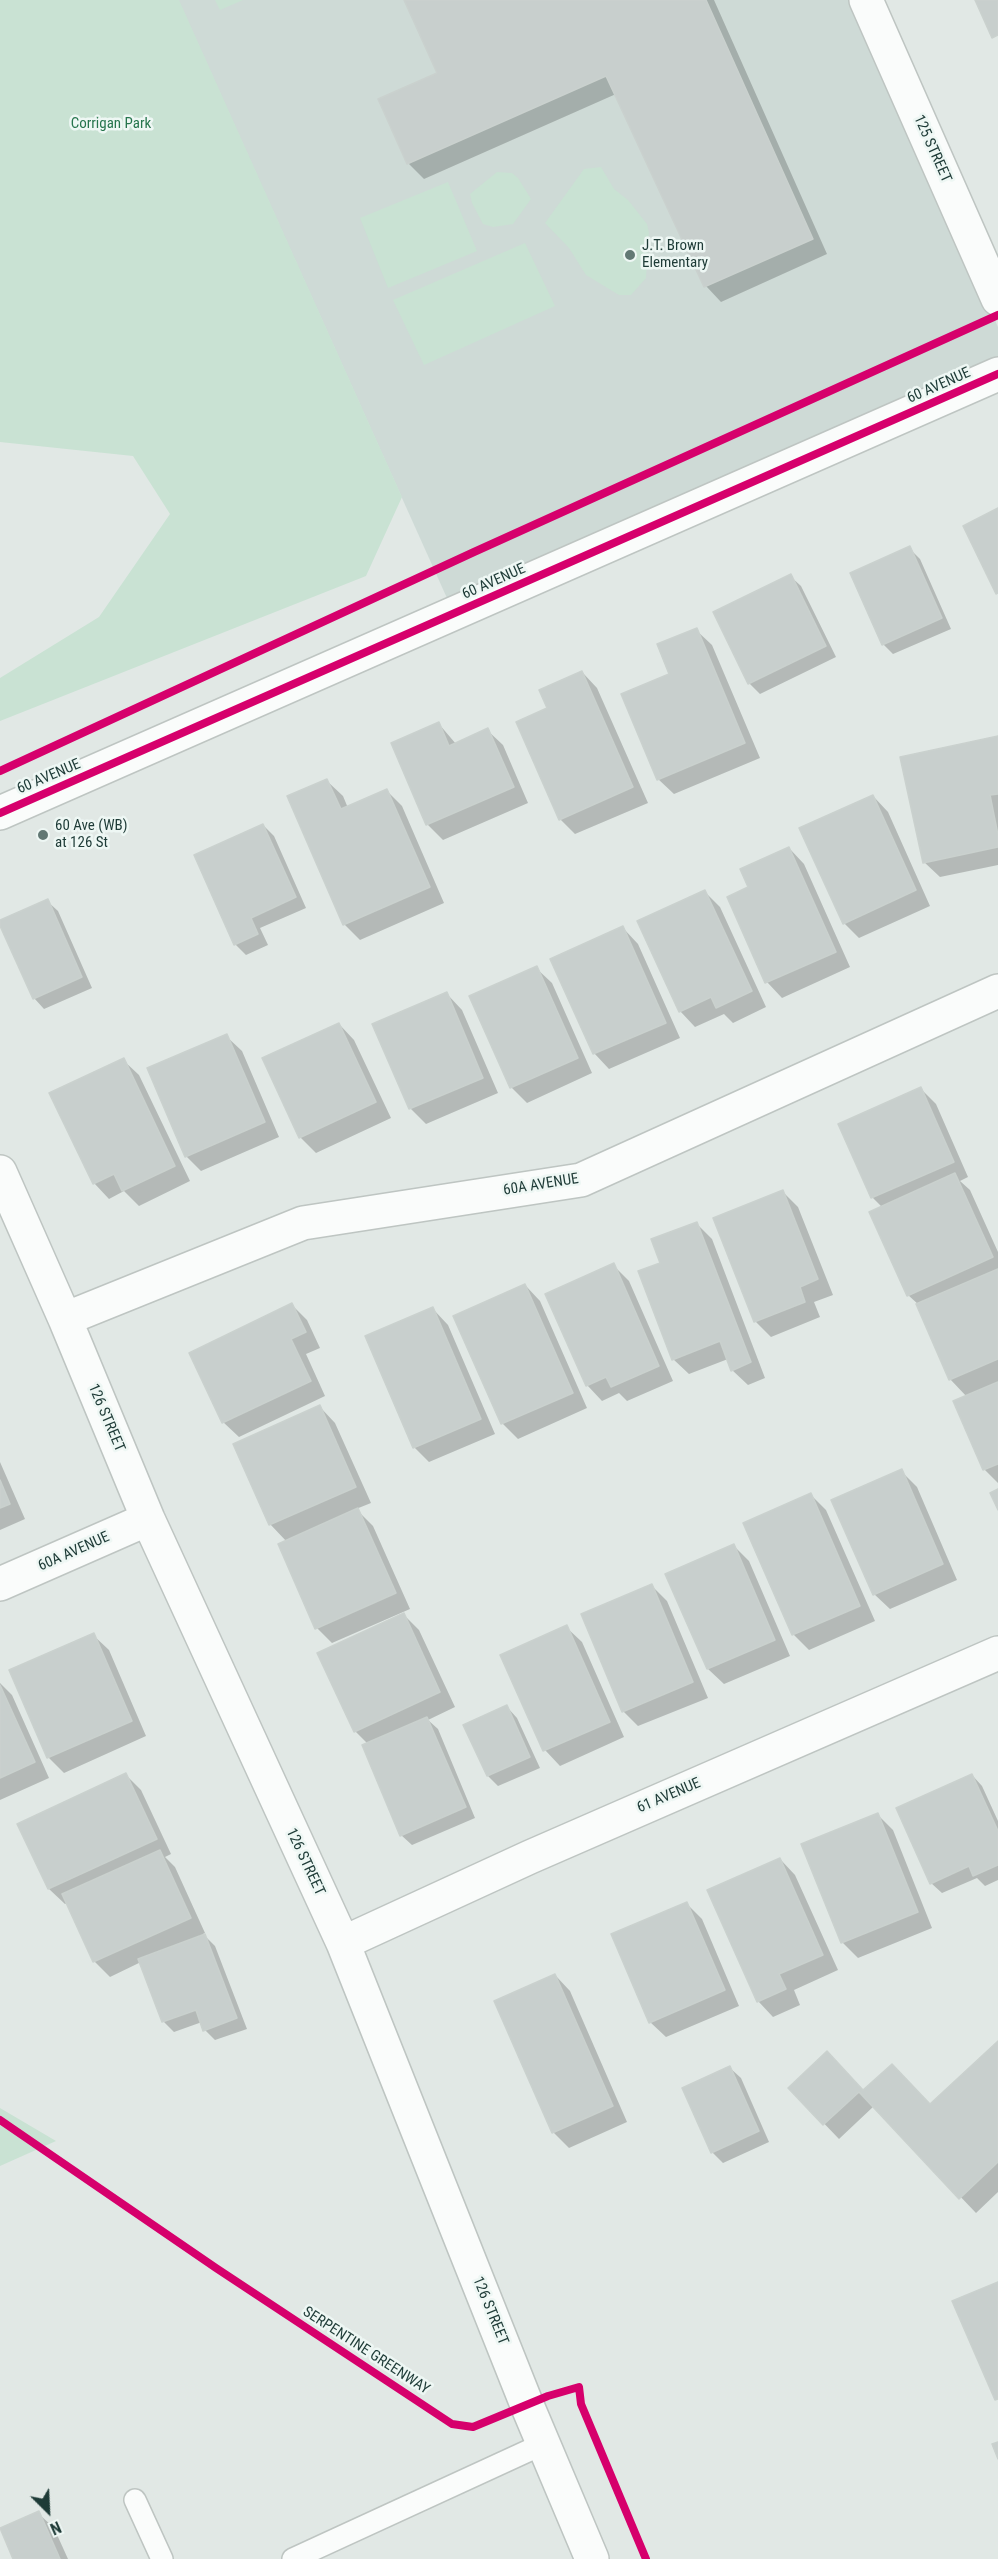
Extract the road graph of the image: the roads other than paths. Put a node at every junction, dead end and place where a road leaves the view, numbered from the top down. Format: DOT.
graph roads {
  1 [pos="866,0"];
  2 [pos="998,299"];
  3 [pos="998,374"];
  4 [pos="0,813"];
  5 [pos="998,991"];
  6 [pos="0,1172"];
  7 [pos="65,1319"];
  8 [pos="148,1520"];
  9 [pos="0,1584"];
  10 [pos="998,1653"];
  11 [pos="343,1943"];
  12 [pos="543,2444"];
  13 [pos="135,2500"];
  14 [pos="162,2559"];
  15 [pos="293,2559"];
  16 [pos="592,2559"];
  1 -- 2 [label="street, 125 STREET"];
  3 -- 4 [label="street, 60 AVENUE"];
  5 -- 7 [label="street, 60A AVENUE"];
  6 -- 7 [label="street, 126 STREET"];
  7 -- 8 [label="street, 126 STREET"];
  8 -- 9 [label="street, 60A AVENUE"];
  8 -- 11 [label="street, 126 STREET"];
  10 -- 11 [label="street, 61 AVENUE"];
  11 -- 12 [label="street, 126 STREET"];
  12 -- 15 [label="lane"];
  12 -- 16 [label="street, 126 STREET"];
  13 -- 14 [label="lane"];
}
